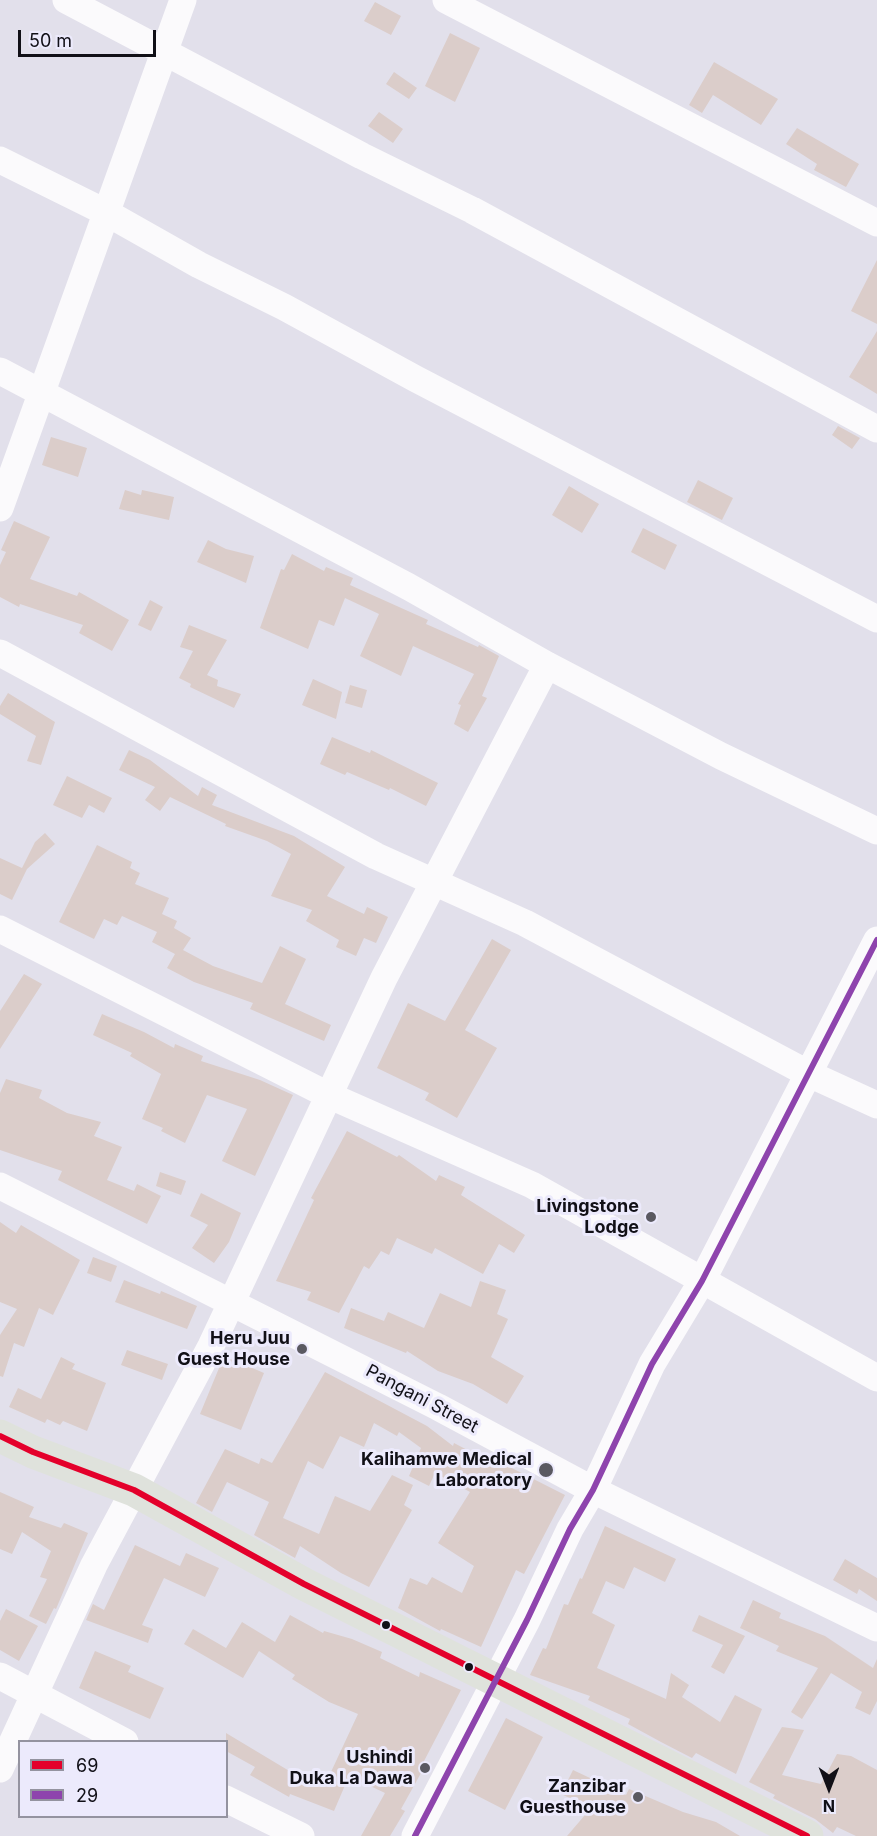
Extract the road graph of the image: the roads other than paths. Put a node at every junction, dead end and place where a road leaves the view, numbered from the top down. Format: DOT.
graph roads {
  1 [pos="66,0"];
  2 [pos="183,0"];
  3 [pos="446,0"];
  4 [pos="164,52"];
  5 [pos="0,160"];
  6 [pos="107,213"];
  7 [pos="877,223"];
  8 [pos="0,371"];
  9 [pos="43,394"];
  10 [pos="877,429"];
  11 [pos="0,508"];
  12 [pos="877,619"];
  13 [pos="0,653"];
  14 [pos="547,665"];
  15 [pos="877,831"];
  16 [pos="435,882"];
  17 [pos="0,929"];
  18 [pos="877,940"];
  19 [pos="807,1073"];
  20 [pos="328,1095"];
  21 [pos="877,1105"];
  22 [pos="0,1186"];
  23 [pos="702,1281"];
  24 [pos="232,1302"];
  25 [pos="877,1378"];
  26 [pos="0,1436"];
  27 [pos="134,1490"];
  28 [pos="593,1491"];
  29 [pos="877,1628"];
  30 [pos="0,1676"];
  31 [pos="495,1681"];
  32 [pos="34,1694"];
  33 [pos="121,1740"];
  34 [pos="0,1769"];
  35 [pos="228,1800"];
  36 [pos="302,1836"];
  37 [pos="415,1836"];
  38 [pos="807,1836"];
  1 -- 4 [label="street"];
  2 -- 4 [label="street"];
  3 -- 7 [label="street"];
  4 -- 6 [label="street"];
  4 -- 10 [label="street"];
  5 -- 6 [label="street"];
  6 -- 9 [label="street"];
  6 -- 12 [label="street"];
  8 -- 9 [label="street"];
  9 -- 11 [label="street"];
  9 -- 14 [label="street"];
  13 -- 16 [label="street"];
  14 -- 15 [label="street"];
  14 -- 16 [label="street"];
  16 -- 19 [label="street"];
  16 -- 20 [label="street"];
  17 -- 20 [label="street"];
  18 -- 19 [label="street"];
  19 -- 21 [label="street"];
  19 -- 23 [label="street"];
  20 -- 23 [label="street"];
  20 -- 24 [label="street"];
  22 -- 24 [label="street, Pangani Street"];
  23 -- 25 [label="street"];
  23 -- 28 [label="street"];
  24 -- 27 [label="street"];
  24 -- 28 [label="street, Pangani Street"];
  26 -- 27 [label="main road"];
  27 -- 31 [label="main road"];
  27 -- 32 [label="street"];
  28 -- 29 [label="street, Pangani Street"];
  28 -- 31 [label="street"];
  30 -- 32 [label="street"];
  31 -- 37 [label="street"];
  31 -- 38 [label="main road"];
  32 -- 33 [label="street"];
  32 -- 34 [label="street"];
  35 -- 36 [label="street"];
}
